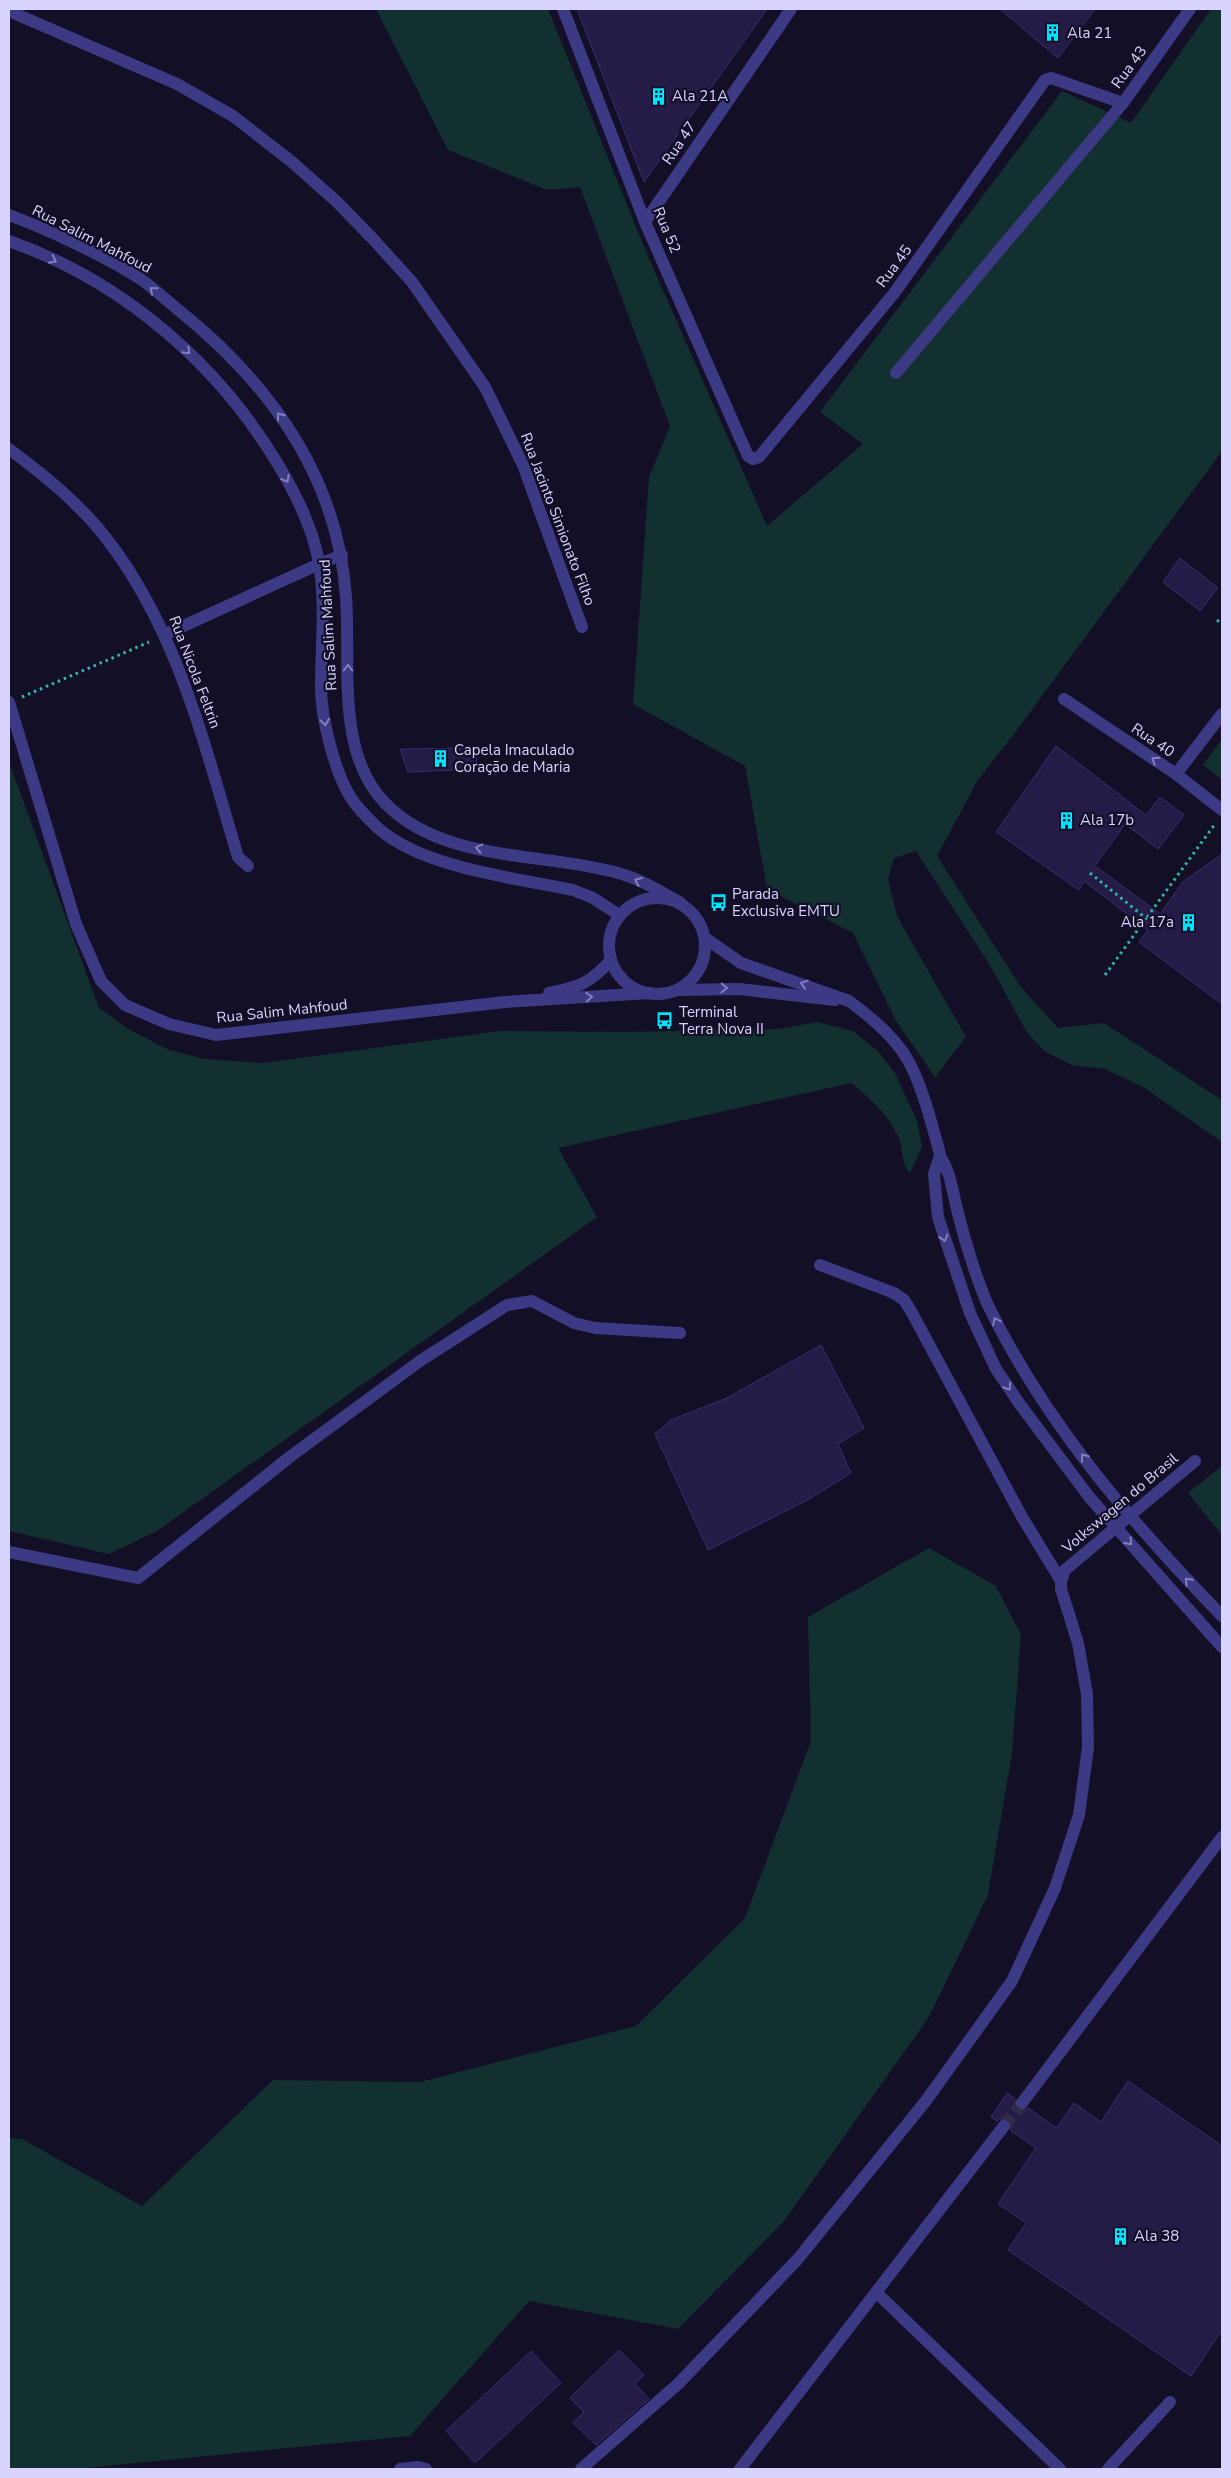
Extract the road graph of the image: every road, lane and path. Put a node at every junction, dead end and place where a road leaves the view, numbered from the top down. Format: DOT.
graph roads {
  1 [pos="563,9"];
  2 [pos="791,9"];
  3 [pos="1190,9"];
  4 [pos="9,11"];
  5 [pos="1048,79"];
  6 [pos="1123,103"];
  7 [pos="9,215"];
  8 [pos="645,222"];
  9 [pos="9,241"];
  10 [pos="896,373"];
  11 [pos="9,449"];
  12 [pos="752,460"];
  13 [pos="342,555"];
  14 [pos="319,564"];
  15 [pos="1217,620"];
  16 [pos="1222,624"];
  17 [pos="582,627"];
  18 [pos="166,634"];
  19 [pos="1064,699"];
  20 [pos="9,702"];
  21 [pos="1222,714"];
  22 [pos="1176,774"];
  23 [pos="1220,816"];
  24 [pos="248,866"];
  25 [pos="1090,873"];
  26 [pos="681,903"];
  27 [pos="619,915"];
  28 [pos="1146,919"];
  29 [pos="705,938"];
  30 [pos="611,960"];
  31 [pos="1106,975"];
  32 [pos="675,991"];
  33 [pos="650,994"];
  34 [pos="850,1001"];
  35 [pos="505,1002"];
  36 [pos="940,1156"];
  37 [pos="958,1214"];
  38 [pos="938,1217"];
  39 [pos="820,1265"];
  40 [pos="680,1333"];
  41 [pos="1196,1461"];
  42 [pos="9,1552"];
  43 [pos="1063,1576"];
  44 [pos="1222,1616"];
  45 [pos="1222,1647"];
  46 [pos="1222,1837"];
  47 [pos="1022,2103"];
  48 [pos="1004,2126"];
  49 [pos="878,2294"];
  50 [pos="1170,2402"];
  51 [pos="400,2469"];
  52 [pos="426,2469"];
  53 [pos="581,2469"];
  54 [pos="740,2469"];
  55 [pos="1060,2469"];
  56 [pos="1108,2469"];
  1 -- 8 [label="street, Rua 52"];
  2 -- 8 [label="street, Rua 47"];
  3 -- 6 [label="street, Rua 43"];
  4 -- 17 [label="street, Rua Jacinto Simionato Filho"];
  5 -- 6 [label="street, Rua 43"];
  5 -- 12 [label="street, Rua 45"];
  6 -- 10 [label="street"];
  13 -- 7 [label="street, Rua Salim Mahfoud, one-way"];
  8 -- 12 [label="street, Rua 52"];
  9 -- 14 [label="street, Rua Salim Mahfoud, one-way"];
  11 -- 18 [label="street, Rua Nicola Feltrin"];
  13 -- 14 [label="street"];
  26 -- 13 [label="street, Rua Salim Mahfoud, one-way"];
  14 -- 18 [label="street"];
  14 -- 27 [label="street, Rua Salim Mahfoud, one-way"];
  15 -- 16 [label="path"];
  18 -- 20 [label="path"];
  18 -- 24 [label="street, Rua Nicola Feltrin"];
  22 -- 19 [label="street, Rua 40, one-way"];
  20 -- 35 [label="street, Rua Salim Mahfoud"];
  21 -- 22 [label="street"];
  22 -- 23 [label="street, Rua 40"];
  23 -- 28 [label="path"];
  25 -- 28 [label="path"];
  26 -- 27 [label="street"];
  26 -- 29 [label="street"];
  27 -- 30 [label="street"];
  28 -- 31 [label="path"];
  29 -- 32 [label="street"];
  34 -- 29 [label="street, one-way"];
  30 -- 33 [label="street"];
  30 -- 35 [label="street, Rua Salim Mahfoud"];
  32 -- 33 [label="street"];
  32 -- 34 [label="street, one-way"];
  35 -- 33 [label="street, Rua Salim Mahfoud, one-way"];
  34 -- 36 [label="street"];
  36 -- 37 [label="street"];
  36 -- 38 [label="street"];
  37 -- 38 [label="street"];
  44 -- 37 [label="street, one-way"];
  38 -- 45 [label="street, one-way"];
  39 -- 43 [label="street"];
  40 -- 42 [label="street"];
  41 -- 43 [label="street, Volkswagen do Brasil"];
  43 -- 53 [label="street"];
  46 -- 47 [label="street"];
  48 -- 49 [label="street"];
  49 -- 54 [label="street"];
  49 -- 55 [label="street"];
  50 -- 56 [label="street"];
  51 -- 52 [label="street"];
}
